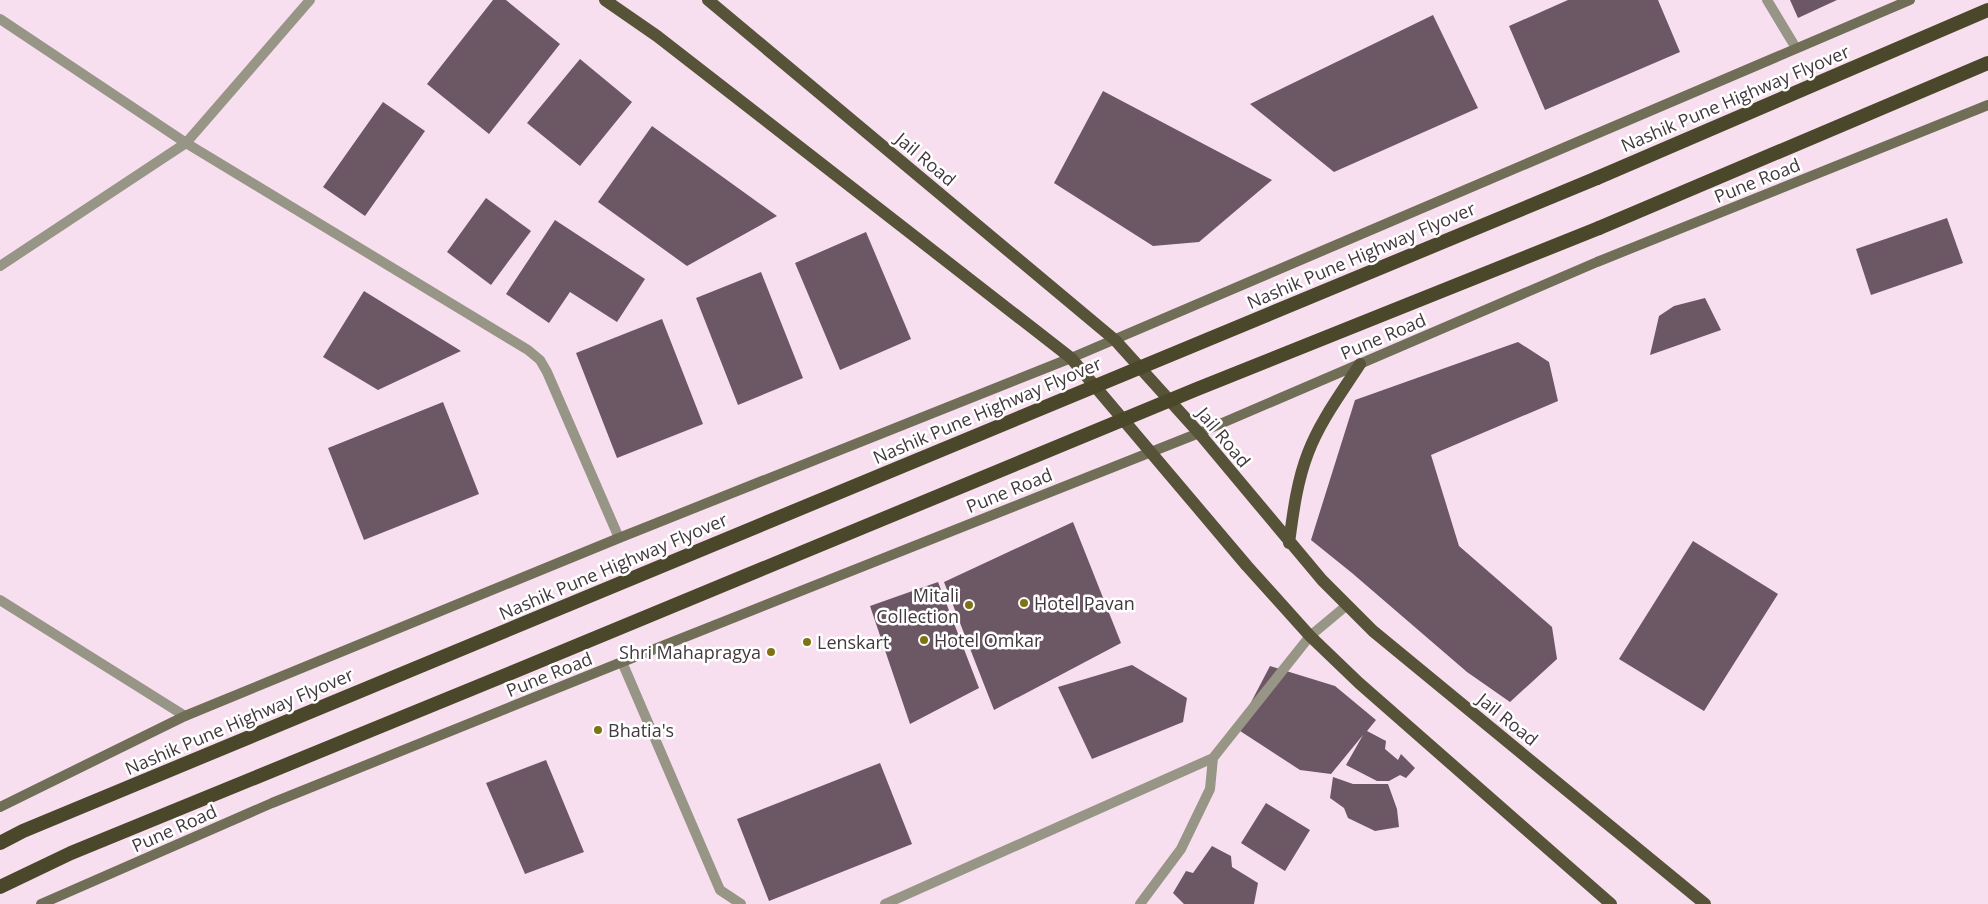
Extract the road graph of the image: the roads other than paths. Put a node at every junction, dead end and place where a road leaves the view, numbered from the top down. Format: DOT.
graph roads {
  1 [pos="310,0"];
  2 [pos="605,0"];
  3 [pos="708,0"];
  4 [pos="1767,0"];
  5 [pos="1910,0"];
  6 [pos="1988,10"];
  7 [pos="0,19"];
  8 [pos="1796,48"];
  9 [pos="1988,63"];
  10 [pos="1988,105"];
  11 [pos="186,144"];
  12 [pos="0,266"];
  13 [pos="1115,340"];
  14 [pos="1071,358"];
  15 [pos="1360,364"];
  16 [pos="1199,433"];
  17 [pos="1151,452"];
  18 [pos="619,538"];
  19 [pos="1290,543"];
  20 [pos="0,600"];
  21 [pos="1346,606"];
  22 [pos="1310,636"];
  23 [pos="622,662"];
  24 [pos="185,716"];
  25 [pos="1213,758"];
  26 [pos="0,807"];
  27 [pos="0,843"];
  28 [pos="0,887"];
  29 [pos="41,904"];
  30 [pos="741,904"];
  31 [pos="885,904"];
  32 [pos="1140,904"];
  33 [pos="1611,904"];
  34 [pos="1705,904"];
  1 -- 11 [label="street"];
  2 -- 14 [label="main road"];
  3 -- 13 [label="main road, Jail Road"];
  4 -- 8 [label="street"];
  5 -- 8 [label="main road"];
  6 -- 27 [label="highway, Nashik Pune Highway Flyover, bridge"];
  7 -- 11 [label="street"];
  8 -- 13 [label="main road"];
  9 -- 28 [label="highway, bridge"];
  10 -- 15 [label="main road, Pune Road"];
  11 -- 12 [label="street"];
  11 -- 18 [label="street"];
  13 -- 14 [label="main road"];
  13 -- 16 [label="main road, Jail Road"];
  14 -- 17 [label="main road"];
  14 -- 18 [label="main road"];
  15 -- 16 [label="main road, Pune Road"];
  15 -- 19 [label="main road"];
  16 -- 17 [label="main road, Pune Road"];
  16 -- 19 [label="main road, Jail Road"];
  17 -- 22 [label="main road"];
  17 -- 23 [label="main road, Pune Road"];
  18 -- 24 [label="main road"];
  19 -- 21 [label="main road, Jail Road"];
  20 -- 24 [label="street"];
  21 -- 22 [label="street"];
  21 -- 34 [label="main road, Jail Road"];
  22 -- 25 [label="street"];
  22 -- 33 [label="main road"];
  23 -- 29 [label="main road, Pune Road"];
  23 -- 30 [label="street"];
  24 -- 26 [label="main road"];
  25 -- 31 [label="street"];
  25 -- 32 [label="street"];
}
